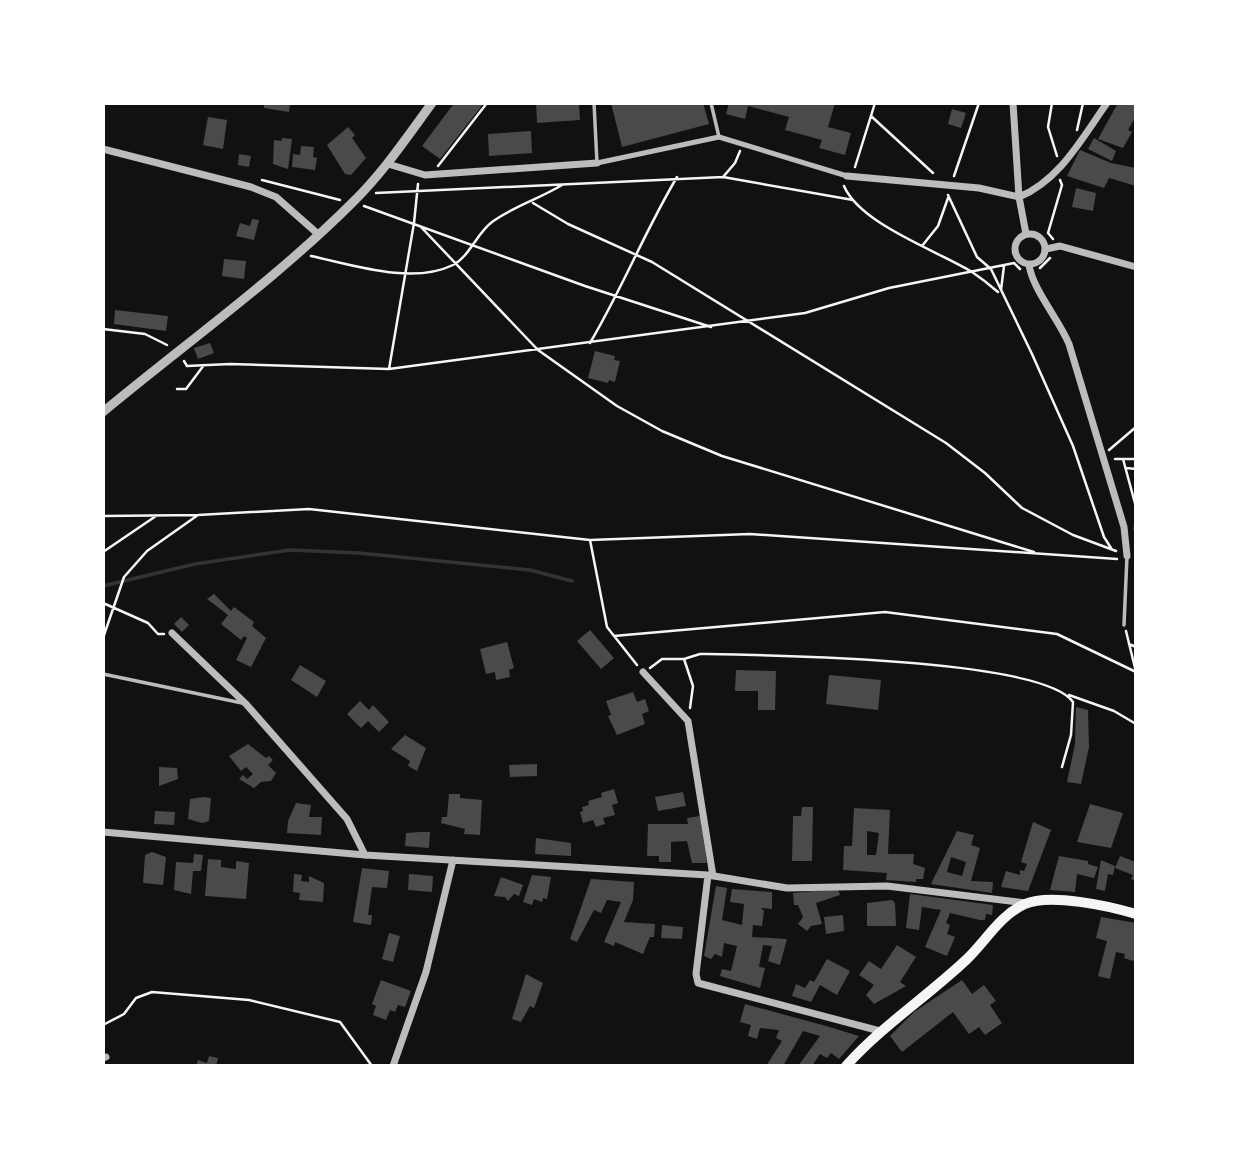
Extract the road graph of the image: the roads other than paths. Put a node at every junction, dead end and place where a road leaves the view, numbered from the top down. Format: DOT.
graph roads {
  1 [pos="432,103"];
  2 [pos="594,103"];
  3 [pos="711,103"];
  4 [pos="1013,103"];
  5 [pos="1107,103"];
  6 [pos="719,138"];
  7 [pos="103,149"];
  8 [pos="388,163"];
  9 [pos="597,163"];
  10 [pos="846,175"];
  11 [pos="1019,197"];
  12 [pos="317,234"];
  13 [pos="1026,234"];
  14 [pos="1046,249"];
  15 [pos="1029,265"];
  16 [pos="1136,267"];
  17 [pos="103,412"];
  18 [pos="1127,556"];
  19 [pos="1124,625"];
  20 [pos="172,633"];
  21 [pos="643,672"];
  22 [pos="103,674"];
  23 [pos="246,704"];
  24 [pos="103,832"];
  25 [pos="365,855"];
  26 [pos="453,860"];
  27 [pos="711,875"];
  28 [pos="1027,903"];
  29 [pos="1136,914"];
  30 [pos="880,1031"];
  31 [pos="393,1066"];
  32 [pos="846,1066"];
  1 -- 8 [label="street"];
  2 -- 9 [label="lane"];
  3 -- 6 [label="lane"];
  4 -- 11 [label="street"];
  5 -- 11 [label="street"];
  6 -- 9 [label="street"];
  6 -- 10 [label="street"];
  7 -- 12 [label="street"];
  8 -- 9 [label="street"];
  8 -- 12 [label="street"];
  10 -- 11 [label="street"];
  11 -- 13 [label="street"];
  12 -- 17 [label="street"];
  13 -- 14 [label="street"];
  13 -- 15 [label="street"];
  14 -- 15 [label="street"];
  14 -- 16 [label="street"];
  15 -- 18 [label="street"];
  18 -- 19 [label="lane"];
  20 -- 23 [label="street"];
  21 -- 27 [label="street"];
  22 -- 23 [label="lane"];
  23 -- 25 [label="street"];
  24 -- 25 [label="street"];
  25 -- 26 [label="street"];
  26 -- 27 [label="street"];
  26 -- 31 [label="street"];
  27 -- 28 [label="street"];
  27 -- 30 [label="street"];
  28 -- 29 [label="main road"];
  28 -- 30 [label="main road"];
  30 -- 32 [label="main road"];
}
